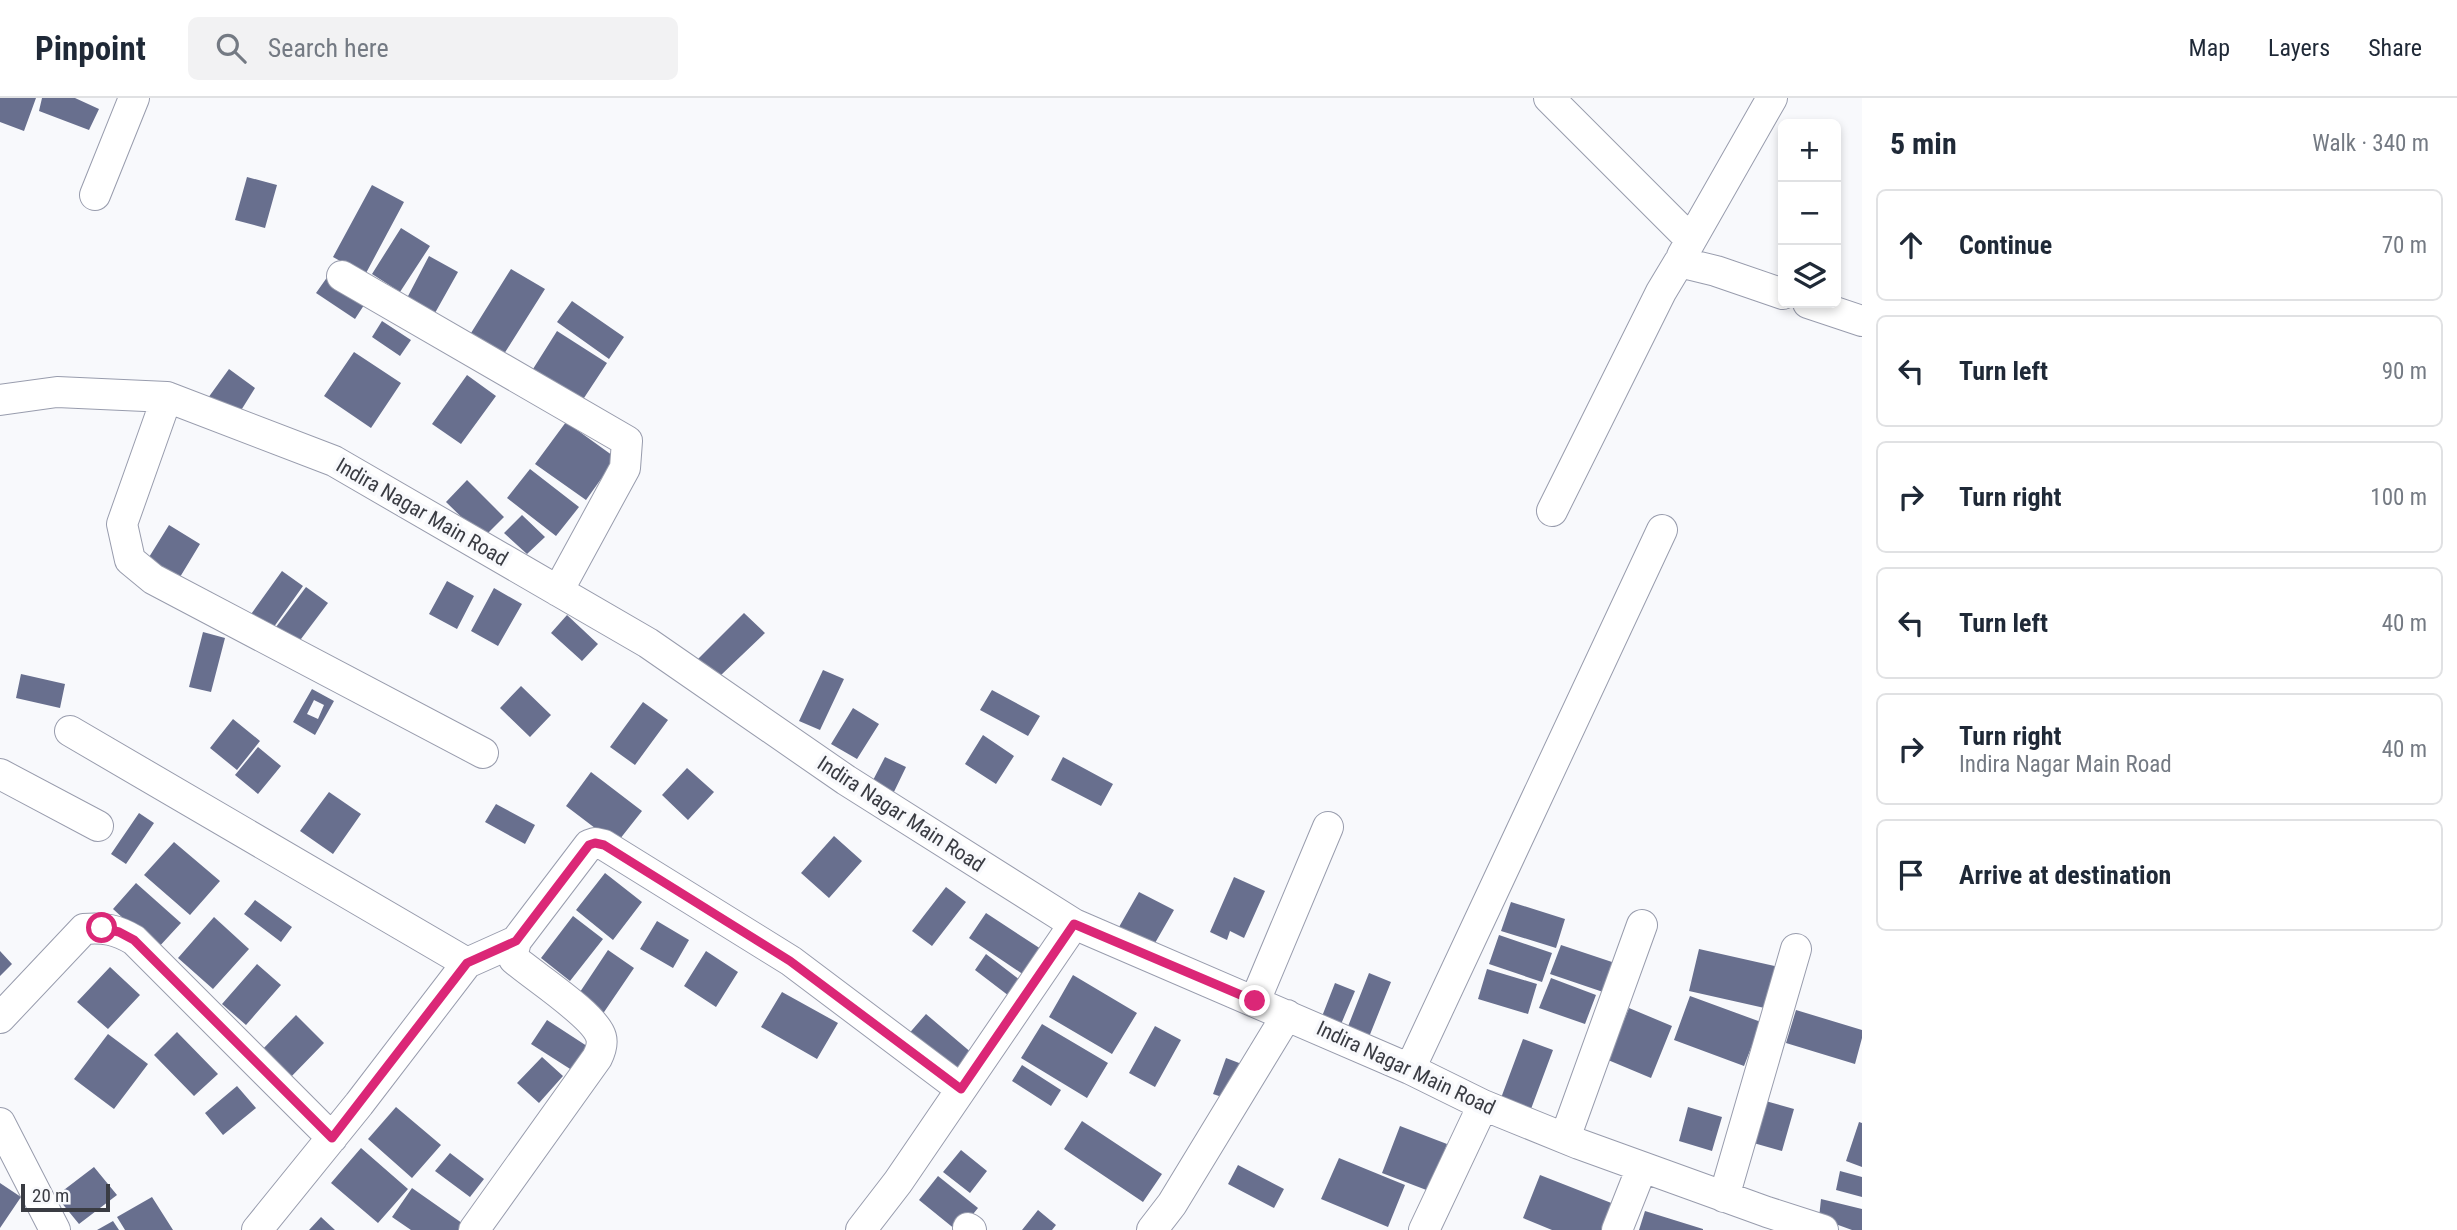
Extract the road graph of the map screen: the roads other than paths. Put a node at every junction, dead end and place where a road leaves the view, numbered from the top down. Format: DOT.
graph roads {
  1 [pos="134,98"];
  2 [pos="1549,98"];
  3 [pos="1772,98"];
  4 [pos="94,195"];
  5 [pos="1685,251"];
  6 [pos="342,276"];
  7 [pos="1778,292"];
  8 [pos="1823,308"];
  9 [pos="1862,321"];
  10 [pos="167,397"];
  11 [pos="0,400"];
  12 [pos="1552,511"];
  13 [pos="1662,530"];
  14 [pos="558,591"];
  15 [pos="70,732"];
  16 [pos="483,753"];
  17 [pos="0,774"];
  18 [pos="98,826"];
  19 [pos="1328,827"];
  20 [pos="1074,924"];
  21 [pos="1642,925"];
  22 [pos="516,941"];
  23 [pos="1796,949"];
  24 [pos="467,963"];
  25 [pos="1255,1001"];
  26 [pos="1287,1015"];
  27 [pos="0,1018"];
  28 [pos="1410,1069"];
  29 [pos="961,1089"];
  30 [pos="1483,1105"];
  31 [pos="0,1123"];
  32 [pos="332,1138"];
  33 [pos="1565,1138"];
  34 [pos="1642,1167"];
  35 [pos="1724,1197"];
  36 [pos="55,1230"];
  37 [pos="257,1230"];
  38 [pos="474,1230"];
  39 [pos="861,1230"];
  40 [pos="1152,1230"];
  41 [pos="1424,1230"];
  42 [pos="1617,1230"];
  43 [pos="1823,1230"];
  1 -- 4 [label="street"];
  2 -- 5 [label="street"];
  3 -- 5 [label="street"];
  5 -- 7 [label="street"];
  5 -- 12 [label="street"];
  6 -- 14 [label="street"];
  8 -- 9 [label="street"];
  10 -- 11 [label="street, Indira Nagar Main Road"];
  10 -- 14 [label="street, Indira Nagar Main Road"];
  10 -- 16 [label="street"];
  13 -- 28 [label="street"];
  14 -- 20 [label="street, Indira Nagar Main Road"];
  15 -- 24 [label="street"];
  17 -- 18 [label="street"];
  19 -- 25 [label="street"];
  20 -- 25 [label="street, Indira Nagar Main Road"];
  20 -- 29 [label="street"];
  21 -- 33 [label="street"];
  22 -- 24 [label="street"];
  22 -- 29 [label="street"];
  22 -- 38 [label="street"];
  23 -- 35 [label="street"];
  24 -- 32 [label="street"];
  25 -- 26 [label="street, Indira Nagar Main Road"];
  26 -- 28 [label="street, Indira Nagar Main Road"];
  26 -- 40 [label="street"];
  27 -- 32 [label="street"];
  28 -- 30 [label="street, Indira Nagar Main Road"];
  29 -- 39 [label="street"];
  30 -- 33 [label="street, Indira Nagar Main Road"];
  30 -- 41 [label="street"];
  31 -- 36 [label="street"];
  32 -- 37 [label="street"];
  33 -- 34 [label="street, Indira Nagar Main Road"];
  34 -- 35 [label="street, Indira Nagar Main Road"];
  34 -- 42 [label="street"];
  35 -- 43 [label="street, Indira Nagar Main Road"];
}
